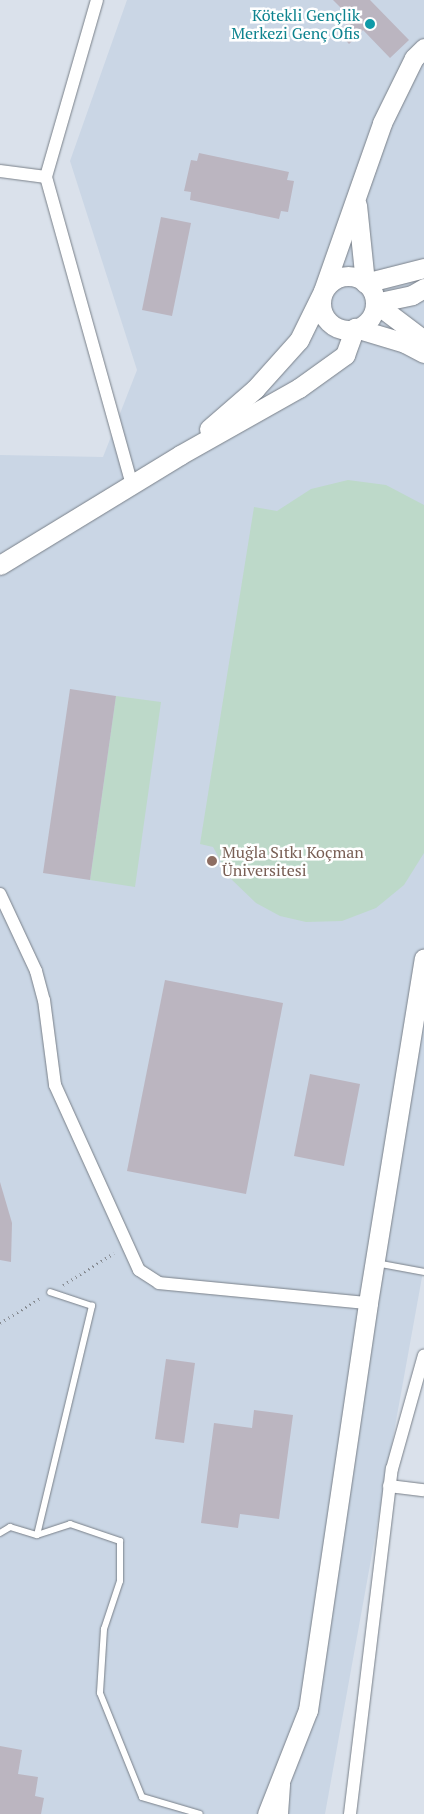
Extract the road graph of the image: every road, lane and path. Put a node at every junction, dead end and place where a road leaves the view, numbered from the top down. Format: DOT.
graph roads {
  1 [pos="97,0"];
  2 [pos="424,48"];
  3 [pos="0,171"];
  4 [pos="46,177"];
  5 [pos="357,202"];
  6 [pos="424,268"];
  7 [pos="365,282"];
  8 [pos="424,288"];
  9 [pos="324,291"];
  10 [pos="374,302"];
  11 [pos="355,328"];
  12 [pos="424,340"];
  13 [pos="424,352"];
  14 [pos="180,455"];
  15 [pos="132,484"];
  16 [pos="0,565"];
  17 [pos="0,894"];
  18 [pos="3,910"];
  19 [pos="424,959"];
  20 [pos="375,1263"];
  21 [pos="424,1272"];
  22 [pos="50,1292"];
  23 [pos="368,1303"];
  24 [pos="424,1355"];
  25 [pos="390,1486"];
  26 [pos="424,1490"];
  27 [pos="0,1533"];
  28 [pos="37,1535"];
  29 [pos="284,1777"];
  30 [pos="200,1814"];
  31 [pos="267,1814"];
  32 [pos="282,1814"];
  33 [pos="350,1814"];
  1 -- 4 [label="street"];
  2 -- 5 [label="street"];
  3 -- 4 [label="street"];
  4 -- 15 [label="street"];
  5 -- 7 [label="street"];
  5 -- 9 [label="street"];
  6 -- 7 [label="street"];
  7 -- 9 [label="street"];
  7 -- 10 [label="street"];
  8 -- 10 [label="street"];
  9 -- 11 [label="street"];
  9 -- 14 [label="street"];
  10 -- 11 [label="street"];
  10 -- 12 [label="street"];
  11 -- 13 [label="street"];
  11 -- 14 [label="street"];
  14 -- 15 [label="street"];
  15 -- 16 [label="street"];
  17 -- 18 [label="street"];
  18 -- 23 [label="street"];
  19 -- 20 [label="street"];
  20 -- 21 [label="lane"];
  20 -- 23 [label="street"];
  22 -- 28 [label="lane"];
  23 -- 29 [label="street"];
  24 -- 25 [label="street"];
  25 -- 26 [label="street"];
  25 -- 33 [label="street"];
  27 -- 28 [label="lane"];
  28 -- 30 [label="lane"];
  29 -- 31 [label="street"];
  29 -- 32 [label="street"];
}
